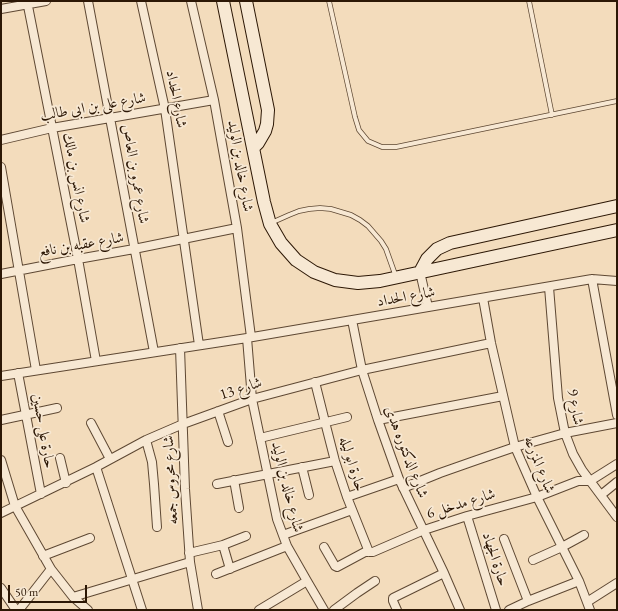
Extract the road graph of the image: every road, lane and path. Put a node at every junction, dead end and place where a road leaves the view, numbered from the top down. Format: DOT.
graph roads {
  1 [pos="46,1"];
  2 [pos="88,1"];
  3 [pos="141,1"];
  4 [pos="191,1"];
  5 [pos="223,1"];
  6 [pos="246,1"];
  7 [pos="330,1"];
  8 [pos="529,1"];
  9 [pos="28,3"];
  10 [pos="1,9"];
  11 [pos="214,100"];
  12 [pos="617,101"];
  13 [pos="164,109"];
  14 [pos="552,115"];
  15 [pos="110,118"];
  16 [pos="52,128"];
  17 [pos="1,140"];
  18 [pos="253,148"];
  19 [pos="1,166"];
  20 [pos="4,197"];
  21 [pos="617,206"];
  22 [pos="270,224"];
  23 [pos="237,228"];
  24 [pos="617,230"];
  25 [pos="184,239"];
  26 [pos="134,249"];
  27 [pos="78,259"];
  28 [pos="19,270"];
  29 [pos="420,272"];
  30 [pos="1,274"];
  31 [pos="396,277"];
  32 [pos="592,279"];
  33 [pos="617,281"];
  34 [pos="549,286"];
  35 [pos="483,298"];
  36 [pos="428,307"];
  37 [pos="352,320"];
  38 [pos="249,338"];
  39 [pos="491,343"];
  40 [pos="199,345"];
  41 [pos="180,348"];
  42 [pos="154,352"];
  43 [pos="96,361"];
  44 [pos="36,370"];
  45 [pos="362,370"];
  46 [pos="18,373"];
  47 [pos="1,376"];
  48 [pos="316,382"];
  49 [pos="503,396"];
  50 [pos="252,399"];
  51 [pos="57,408"];
  52 [pos="218,411"];
  53 [pos="26,414"];
  54 [pos="617,415"];
  55 [pos="347,416"];
  56 [pos="1,420"];
  57 [pos="378,420"];
  58 [pos="325,422"];
  59 [pos="92,423"];
  60 [pos="617,423"];
  61 [pos="183,424"];
  62 [pos="566,433"];
  63 [pos="260,438"];
  64 [pos="146,440"];
  65 [pos="228,442"];
  66 [pos="515,448"];
  67 [pos="60,458"];
  68 [pos="110,459"];
  69 [pos="1,460"];
  70 [pos="335,461"];
  71 [pos="617,464"];
  72 [pos="302,467"];
  73 [pos="96,468"];
  74 [pos="267,474"];
  75 [pos="399,479"];
  76 [pos="234,480"];
  77 [pos="590,481"];
  78 [pos="617,482"];
  79 [pos="66,483"];
  80 [pos="217,484"];
  81 [pos="403,488"];
  82 [pos="41,494"];
  83 [pos="309,495"];
  84 [pos="601,495"];
  85 [pos="347,497"];
  86 [pos="537,497"];
  87 [pos="15,506"];
  88 [pos="239,508"];
  89 [pos="352,510"];
  90 [pos="1,513"];
  91 [pos="466,516"];
  92 [pos="617,517"];
  93 [pos="158,527"];
  94 [pos="424,530"];
  95 [pos="283,535"];
  96 [pos="584,535"];
  97 [pos="246,536"];
  98 [pos="90,538"];
  99 [pos="504,539"];
  100 [pos="223,545"];
  101 [pos="287,546"];
  102 [pos="324,547"];
  103 [pos="562,547"];
  104 [pos="369,552"];
  105 [pos="189,553"];
  106 [pos="44,556"];
  107 [pos="533,560"];
  108 [pos="190,562"];
  109 [pos="51,569"];
  110 [pos="230,569"];
  111 [pos="444,573"];
  112 [pos="216,574"];
  113 [pos="132,579"];
  114 [pos="307,581"];
  115 [pos="376,581"];
  116 [pos="579,581"];
  117 [pos="617,583"];
  118 [pos="1,588"];
  119 [pos="73,596"];
  120 [pos="528,601"];
  121 [pos="587,602"];
  122 [pos="18,610"];
  123 [pos="88,610"];
  124 [pos="142,610"];
  125 [pos="198,610"];
  126 [pos="259,610"];
  127 [pos="324,610"];
  128 [pos="334,610"];
  129 [pos="397,610"];
  130 [pos="460,610"];
  131 [pos="496,610"];
  132 [pos="509,610"];
  133 [pos="590,610"];
  1 -- 9 [label="street"];
  2 -- 15 [label="street, شارع عمرو بن العاص"];
  3 -- 13 [label="street, شارع الحداد"];
  4 -- 11 [label="street, شارع خالد بن الوليد"];
  5 -- 18 [label="street"];
  6 -- 18 [label="street"];
  7 -- 14 [label="lane"];
  8 -- 14 [label="lane"];
  9 -- 10 [label="street"];
  9 -- 16 [label="street, شارع انس بن مالك"];
  11 -- 13 [label="street, شارع على بن ابى طالب"];
  11 -- 23 [label="street, شارع خالد بن الوليد"];
  12 -- 14 [label="lane"];
  13 -- 15 [label="street, شارع على بن ابى طالب"];
  13 -- 25 [label="street, شارع الحداد"];
  15 -- 16 [label="street, شارع على بن ابى طالب"];
  15 -- 26 [label="street, شارع عمرو بن العاص"];
  16 -- 17 [label="street, شارع على بن ابى طالب"];
  16 -- 27 [label="street, شارع انس بن مالك"];
  18 -- 22 [label="street"];
  19 -- 20 [label="street"];
  20 -- 28 [label="street"];
  21 -- 29 [label="street"];
  22 -- 31 [label="street"];
  22 -- 31 [label="lane"];
  23 -- 25 [label="street, شارع عقبه بن نافع"];
  23 -- 38 [label="street, شارع خالد بن الوليد"];
  24 -- 29 [label="street"];
  25 -- 26 [label="street, شارع عقبه بن نافع"];
  25 -- 40 [label="street, شارع الحداد"];
  26 -- 27 [label="street, شارع عقبه بن نافع"];
  26 -- 42 [label="street, شارع عمرو بن العاص"];
  27 -- 28 [label="street, شارع عقبه بن نافع"];
  27 -- 43 [label="street, شارع انس بن مالك"];
  28 -- 30 [label="street, شارع عقبه بن نافع"];
  28 -- 44 [label="street"];
  29 -- 31 [label="street"];
  29 -- 36 [label="street"];
  32 -- 33 [label="street, شارع الحداد"];
  32 -- 34 [label="street, شارع الحداد"];
  32 -- 54 [label="street"];
  34 -- 35 [label="street, شارع الحداد"];
  34 -- 62 [label="street, شارع 9"];
  35 -- 36 [label="street, شارع الحداد"];
  35 -- 39 [label="street, شارع المزرعه"];
  36 -- 37 [label="street, شارع الحداد"];
  37 -- 38 [label="street, شارع الحداد"];
  37 -- 45 [label="street, شارع الدكتوره هدى"];
  38 -- 40 [label="street, شارع الحداد"];
  38 -- 50 [label="street, شارع خالد بن الوليد"];
  39 -- 45 [label="street, شارع 13"];
  39 -- 49 [label="street, شارع المزرعه"];
  40 -- 41 [label="street, شارع الحداد"];
  41 -- 42 [label="street, شارع الحداد"];
  41 -- 61 [label="street, شارع محروس جمعه"];
  42 -- 43 [label="street, شارع الحداد"];
  43 -- 44 [label="street, شارع الحداد"];
  44 -- 46 [label="street, شارع الحداد"];
  45 -- 48 [label="street, شارع 13"];
  45 -- 57 [label="street, شارع الدكتوره هدى"];
  46 -- 47 [label="street, شارع الحداد"];
  46 -- 53 [label="street, حارة على حسين"];
  48 -- 50 [label="street, شارع 13"];
  48 -- 58 [label="street, حارة ابو ليله"];
  49 -- 57 [label="street"];
  49 -- 66 [label="street, شارع المزرعه"];
  50 -- 52 [label="street, شارع 13"];
  50 -- 63 [label="street, شارع خالد بن الوليد"];
  51 -- 53 [label="street"];
  52 -- 61 [label="street, شارع 13"];
  52 -- 65 [label="street"];
  53 -- 56 [label="street"];
  53 -- 82 [label="street, حارة على حسين"];
  55 -- 58 [label="street"];
  57 -- 75 [label="street, شارع الدكتوره هدى"];
  58 -- 63 [label="street"];
  58 -- 70 [label="street, حارة ابو ليله"];
  59 -- 68 [label="street"];
  60 -- 62 [label="street"];
  61 -- 64 [label="street, شارع 13"];
  61 -- 105 [label="street, شارع محروس جمعه"];
  62 -- 66 [label="street"];
  62 -- 77 [label="street, شارع 9"];
  63 -- 74 [label="street, شارع خالد بن الوليد"];
  64 -- 68 [label="street, شارع 13"];
  64 -- 93 [label="street"];
  66 -- 81 [label="street"];
  66 -- 86 [label="street, شارع المزرعه"];
  67 -- 79 [label="street"];
  68 -- 73 [label="street, شارع 13"];
  69 -- 87 [label="street"];
  70 -- 72 [label="street"];
  70 -- 85 [label="street, حارة ابو ليله"];
  71 -- 77 [label="street, شارع مدخل 6"];
  72 -- 74 [label="street"];
  72 -- 83 [label="street"];
  73 -- 79 [label="street, شارع 13"];
  73 -- 113 [label="street"];
  74 -- 76 [label="street"];
  74 -- 95 [label="street, شارع خالد بن الوليد"];
  75 -- 81 [label="street, شارع الدكتوره هدى"];
  75 -- 85 [label="street"];
  76 -- 80 [label="street"];
  76 -- 88 [label="street"];
  77 -- 84 [label="street, شارع 9"];
  77 -- 86 [label="street, شارع مدخل 6"];
  78 -- 84 [label="street"];
  79 -- 82 [label="street, شارع 13"];
  81 -- 94 [label="street, شارع الدكتوره هدى"];
  82 -- 87 [label="street, شارع 13"];
  84 -- 92 [label="street, شارع 9"];
  85 -- 89 [label="street, حارة ابو ليله"];
  86 -- 91 [label="street, شارع مدخل 6"];
  86 -- 103 [label="street, شارع المزرعه"];
  87 -- 90 [label="street, شارع 13"];
  87 -- 106 [label="street"];
  89 -- 95 [label="street"];
  89 -- 104 [label="street, حارة ابو ليله"];
  91 -- 94 [label="street, شارع مدخل 6"];
  91 -- 131 [label="street, حارة الجهاد"];
  94 -- 104 [label="street, شارع مدخل 6"];
  94 -- 111 [label="street, شارع الدكتوره هدى"];
  95 -- 101 [label="street, شارع خالد بن الوليد"];
  96 -- 103 [label="street"];
  97 -- 100 [label="street"];
  98 -- 106 [label="street"];
  99 -- 120 [label="street"];
  100 -- 105 [label="street"];
  100 -- 110 [label="street"];
  101 -- 110 [label="street"];
  101 -- 114 [label="street, شارع خالد بن الوليد"];
  102 -- 104 [label="street, شارع مدخل 6"];
  103 -- 107 [label="street"];
  103 -- 116 [label="street, شارع المزرعه"];
  105 -- 108 [label="street, شارع محروس جمعه"];
  106 -- 109 [label="street"];
  108 -- 113 [label="street"];
  108 -- 125 [label="street, شارع محروس جمعه"];
  109 -- 119 [label="street"];
  109 -- 122 [label="street"];
  110 -- 112 [label="street"];
  111 -- 129 [label="street"];
  111 -- 130 [label="street, شارع الدكتوره هدى"];
  113 -- 119 [label="street"];
  113 -- 124 [label="street"];
  114 -- 126 [label="street"];
  114 -- 127 [label="street, شارع خالد بن الوليد"];
  115 -- 128 [label="street"];
  116 -- 120 [label="street"];
  116 -- 121 [label="street, شارع المزرعه"];
  117 -- 121 [label="street"];
  118 -- 122 [label="street"];
  119 -- 123 [label="street"];
  120 -- 132 [label="street"];
  121 -- 133 [label="street, شارع المزرعه"];
}
